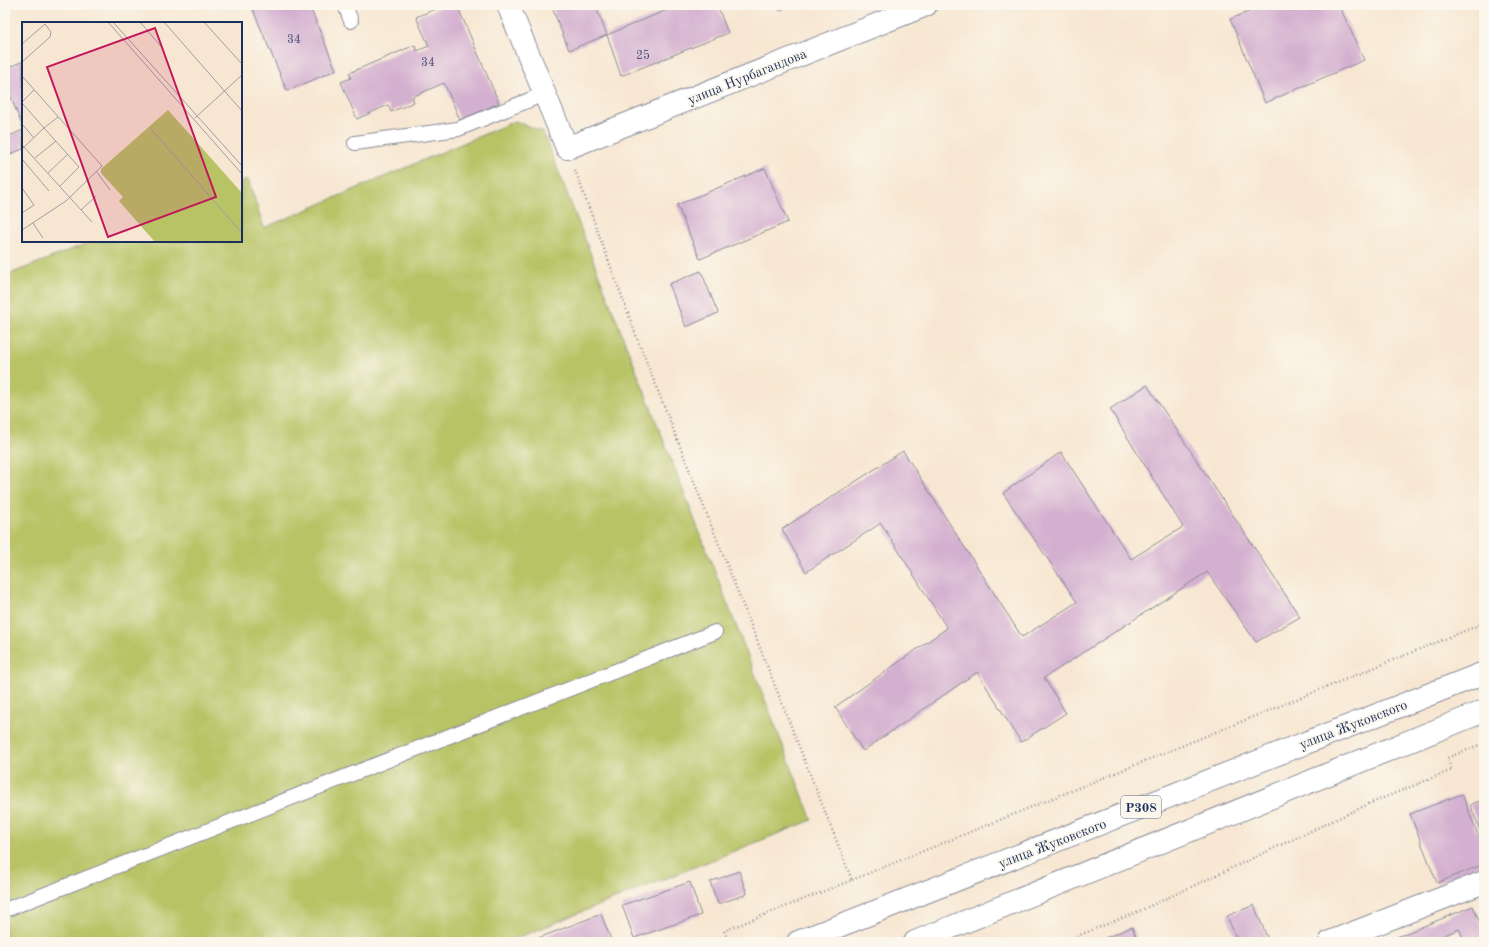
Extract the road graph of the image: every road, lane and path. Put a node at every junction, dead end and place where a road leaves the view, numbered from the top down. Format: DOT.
graph roads {
  1 [pos="345,5"];
  2 [pos="508,5"];
  3 [pos="926,5"];
  4 [pos="351,21"];
  5 [pos="544,94"];
  6 [pos="355,143"];
  7 [pos="567,148"];
  8 [pos="1484,623"];
  9 [pos="715,632"];
  10 [pos="1484,673"];
  11 [pos="1484,711"];
  12 [pos="1484,743"];
  13 [pos="852,880"];
  14 [pos="1484,882"];
  15 [pos="5,910"];
  16 [pos="729,942"];
  17 [pos="798,942"];
  18 [pos="915,942"];
  19 [pos="1062,942"];
  20 [pos="1330,942"];
  1 -- 4 [label="lane"];
  2 -- 5 [label="main road"];
  3 -- 7 [label="main road, улица Нурбагандова"];
  5 -- 6 [label="lane"];
  5 -- 7 [label="main road"];
  7 -- 13 [label="path"];
  8 -- 13 [label="path"];
  9 -- 15 [label="lane"];
  10 -- 17 [label="main road, улица Жуковского / P308"];
  11 -- 18 [label="main road"];
  12 -- 19 [label="path"];
  13 -- 16 [label="path"];
  14 -- 20 [label="main road"];
}
